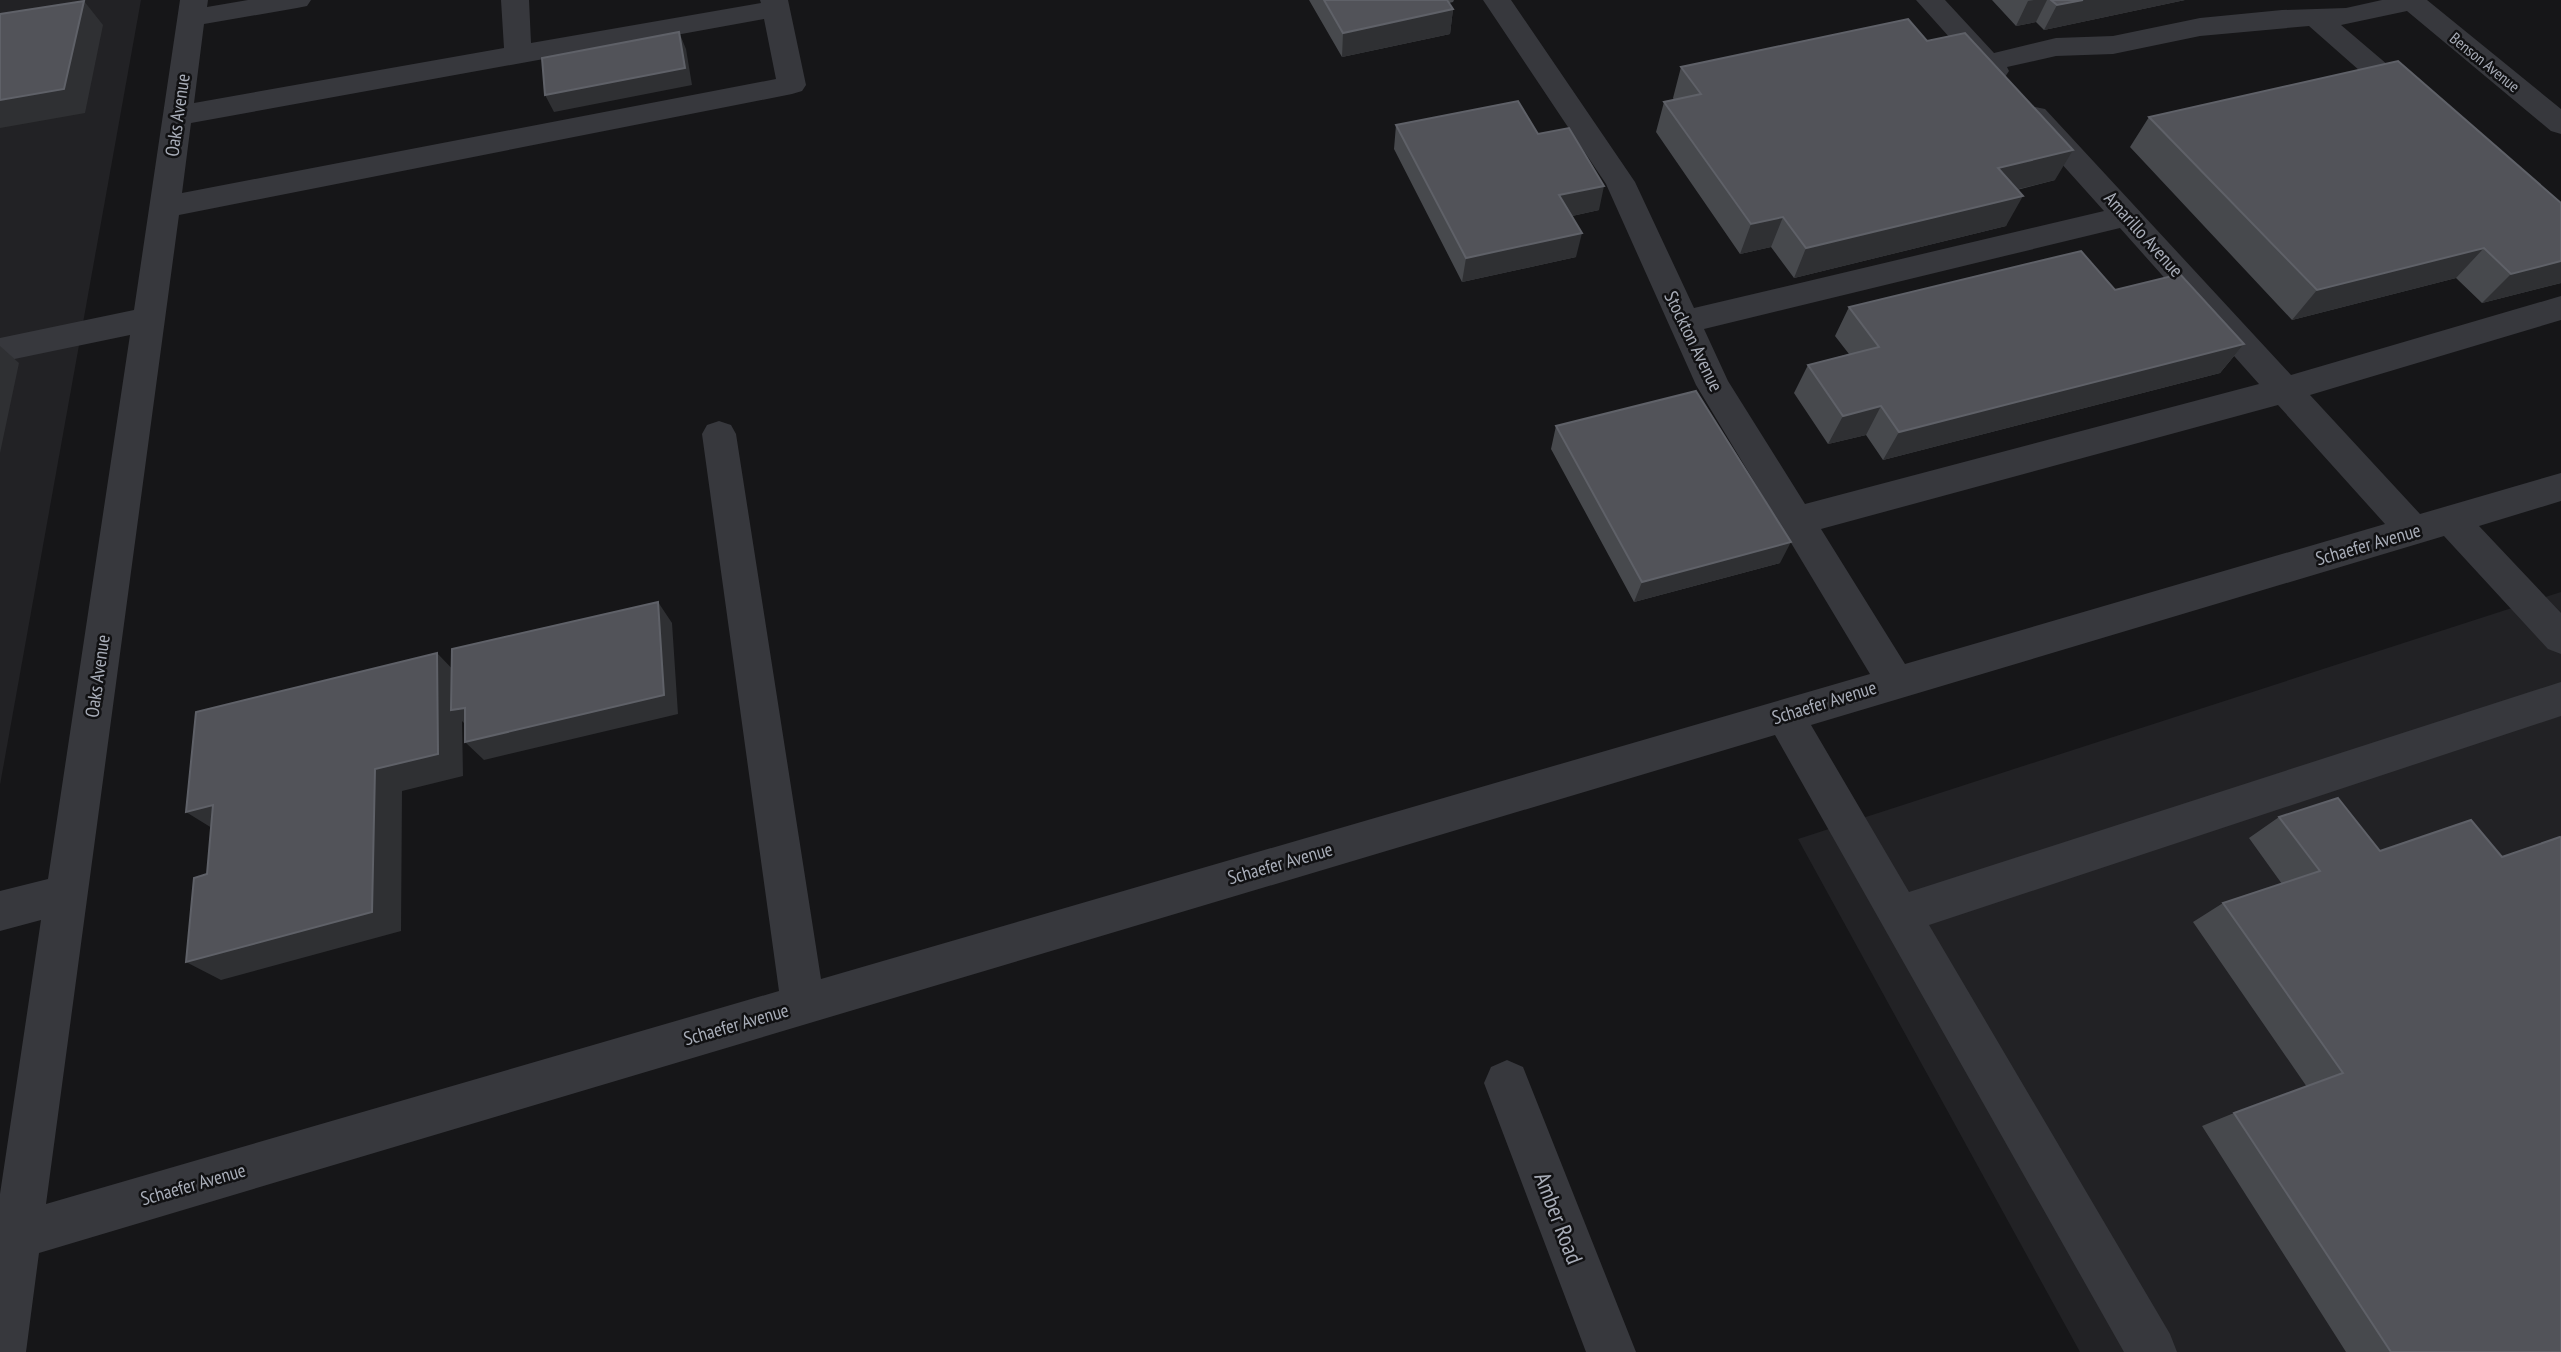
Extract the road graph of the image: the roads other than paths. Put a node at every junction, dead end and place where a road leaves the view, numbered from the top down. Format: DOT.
graph roads {
  1 [pos="297,0"];
  2 [pos="515,0"];
  3 [pos="1497,0"];
  4 [pos="1930,0"];
  5 [pos="2411,1"];
  6 [pos="775,5"];
  7 [pos="193,9"];
  8 [pos="2318,19"];
  9 [pos="518,54"];
  10 [pos="1988,63"];
  11 [pos="177,116"];
  12 [pos="2430,117"];
  13 [pos="2561,124"];
  14 [pos="164,207"];
  15 [pos="2127,216"];
  16 [pos="2561,308"];
  17 [pos="148,319"];
  18 [pos="1684,322"];
  19 [pos="0,350"];
  20 [pos="2285,390"];
  21 [pos="719,434"];
  22 [pos="2561,487"];
  23 [pos="1797,521"];
  24 [pos="2432,525"];
  25 [pos="2561,638"];
  26 [pos="1895,681"];
  27 [pos="2561,699"];
  28 [pos="1784,714"];
  29 [pos="66,894"];
  30 [pos="0,911"];
  31 [pos="1900,915"];
  32 [pos="803,1004"];
  33 [pos="1507,1083"];
  34 [pos="9,1238"];
  35 [pos="1,1352"];
  36 [pos="1611,1352"];
  37 [pos="2152,1352"];
  1 -- 7 [label="street"];
  2 -- 9 [label="street"];
  3 -- 18 [label="street, Stockton Avenue"];
  4 -- 10 [label="street, Amarillo Avenue"];
  5 -- 8 [label="street"];
  5 -- 13 [label="street, Benson Avenue"];
  6 -- 9 [label="street"];
  6 -- 14 [label="street"];
  7 -- 11 [label="street, Oaks Avenue"];
  8 -- 10 [label="street"];
  8 -- 12 [label="street"];
  9 -- 11 [label="street"];
  10 -- 15 [label="street, Amarillo Avenue"];
  11 -- 14 [label="street, Oaks Avenue"];
  14 -- 17 [label="street, Oaks Avenue"];
  15 -- 18 [label="street"];
  15 -- 20 [label="street, Amarillo Avenue"];
  16 -- 20 [label="street"];
  17 -- 19 [label="street"];
  17 -- 29 [label="street, Oaks Avenue"];
  18 -- 23 [label="street, Stockton Avenue"];
  20 -- 23 [label="street"];
  20 -- 24 [label="street, Amarillo Avenue"];
  21 -- 32 [label="street"];
  22 -- 24 [label="street, Schaefer Avenue"];
  23 -- 26 [label="street, Stockton Avenue"];
  24 -- 25 [label="street, Amarillo Avenue"];
  24 -- 26 [label="street, Schaefer Avenue"];
  26 -- 28 [label="street, Schaefer Avenue"];
  27 -- 31 [label="street"];
  28 -- 31 [label="street"];
  28 -- 32 [label="street, Schaefer Avenue"];
  29 -- 30 [label="street"];
  29 -- 34 [label="street, Oaks Avenue"];
  31 -- 37 [label="street"];
  32 -- 34 [label="street, Schaefer Avenue"];
  33 -- 36 [label="street, Amber Road"];
  34 -- 35 [label="street, Oaks Avenue"];
}
